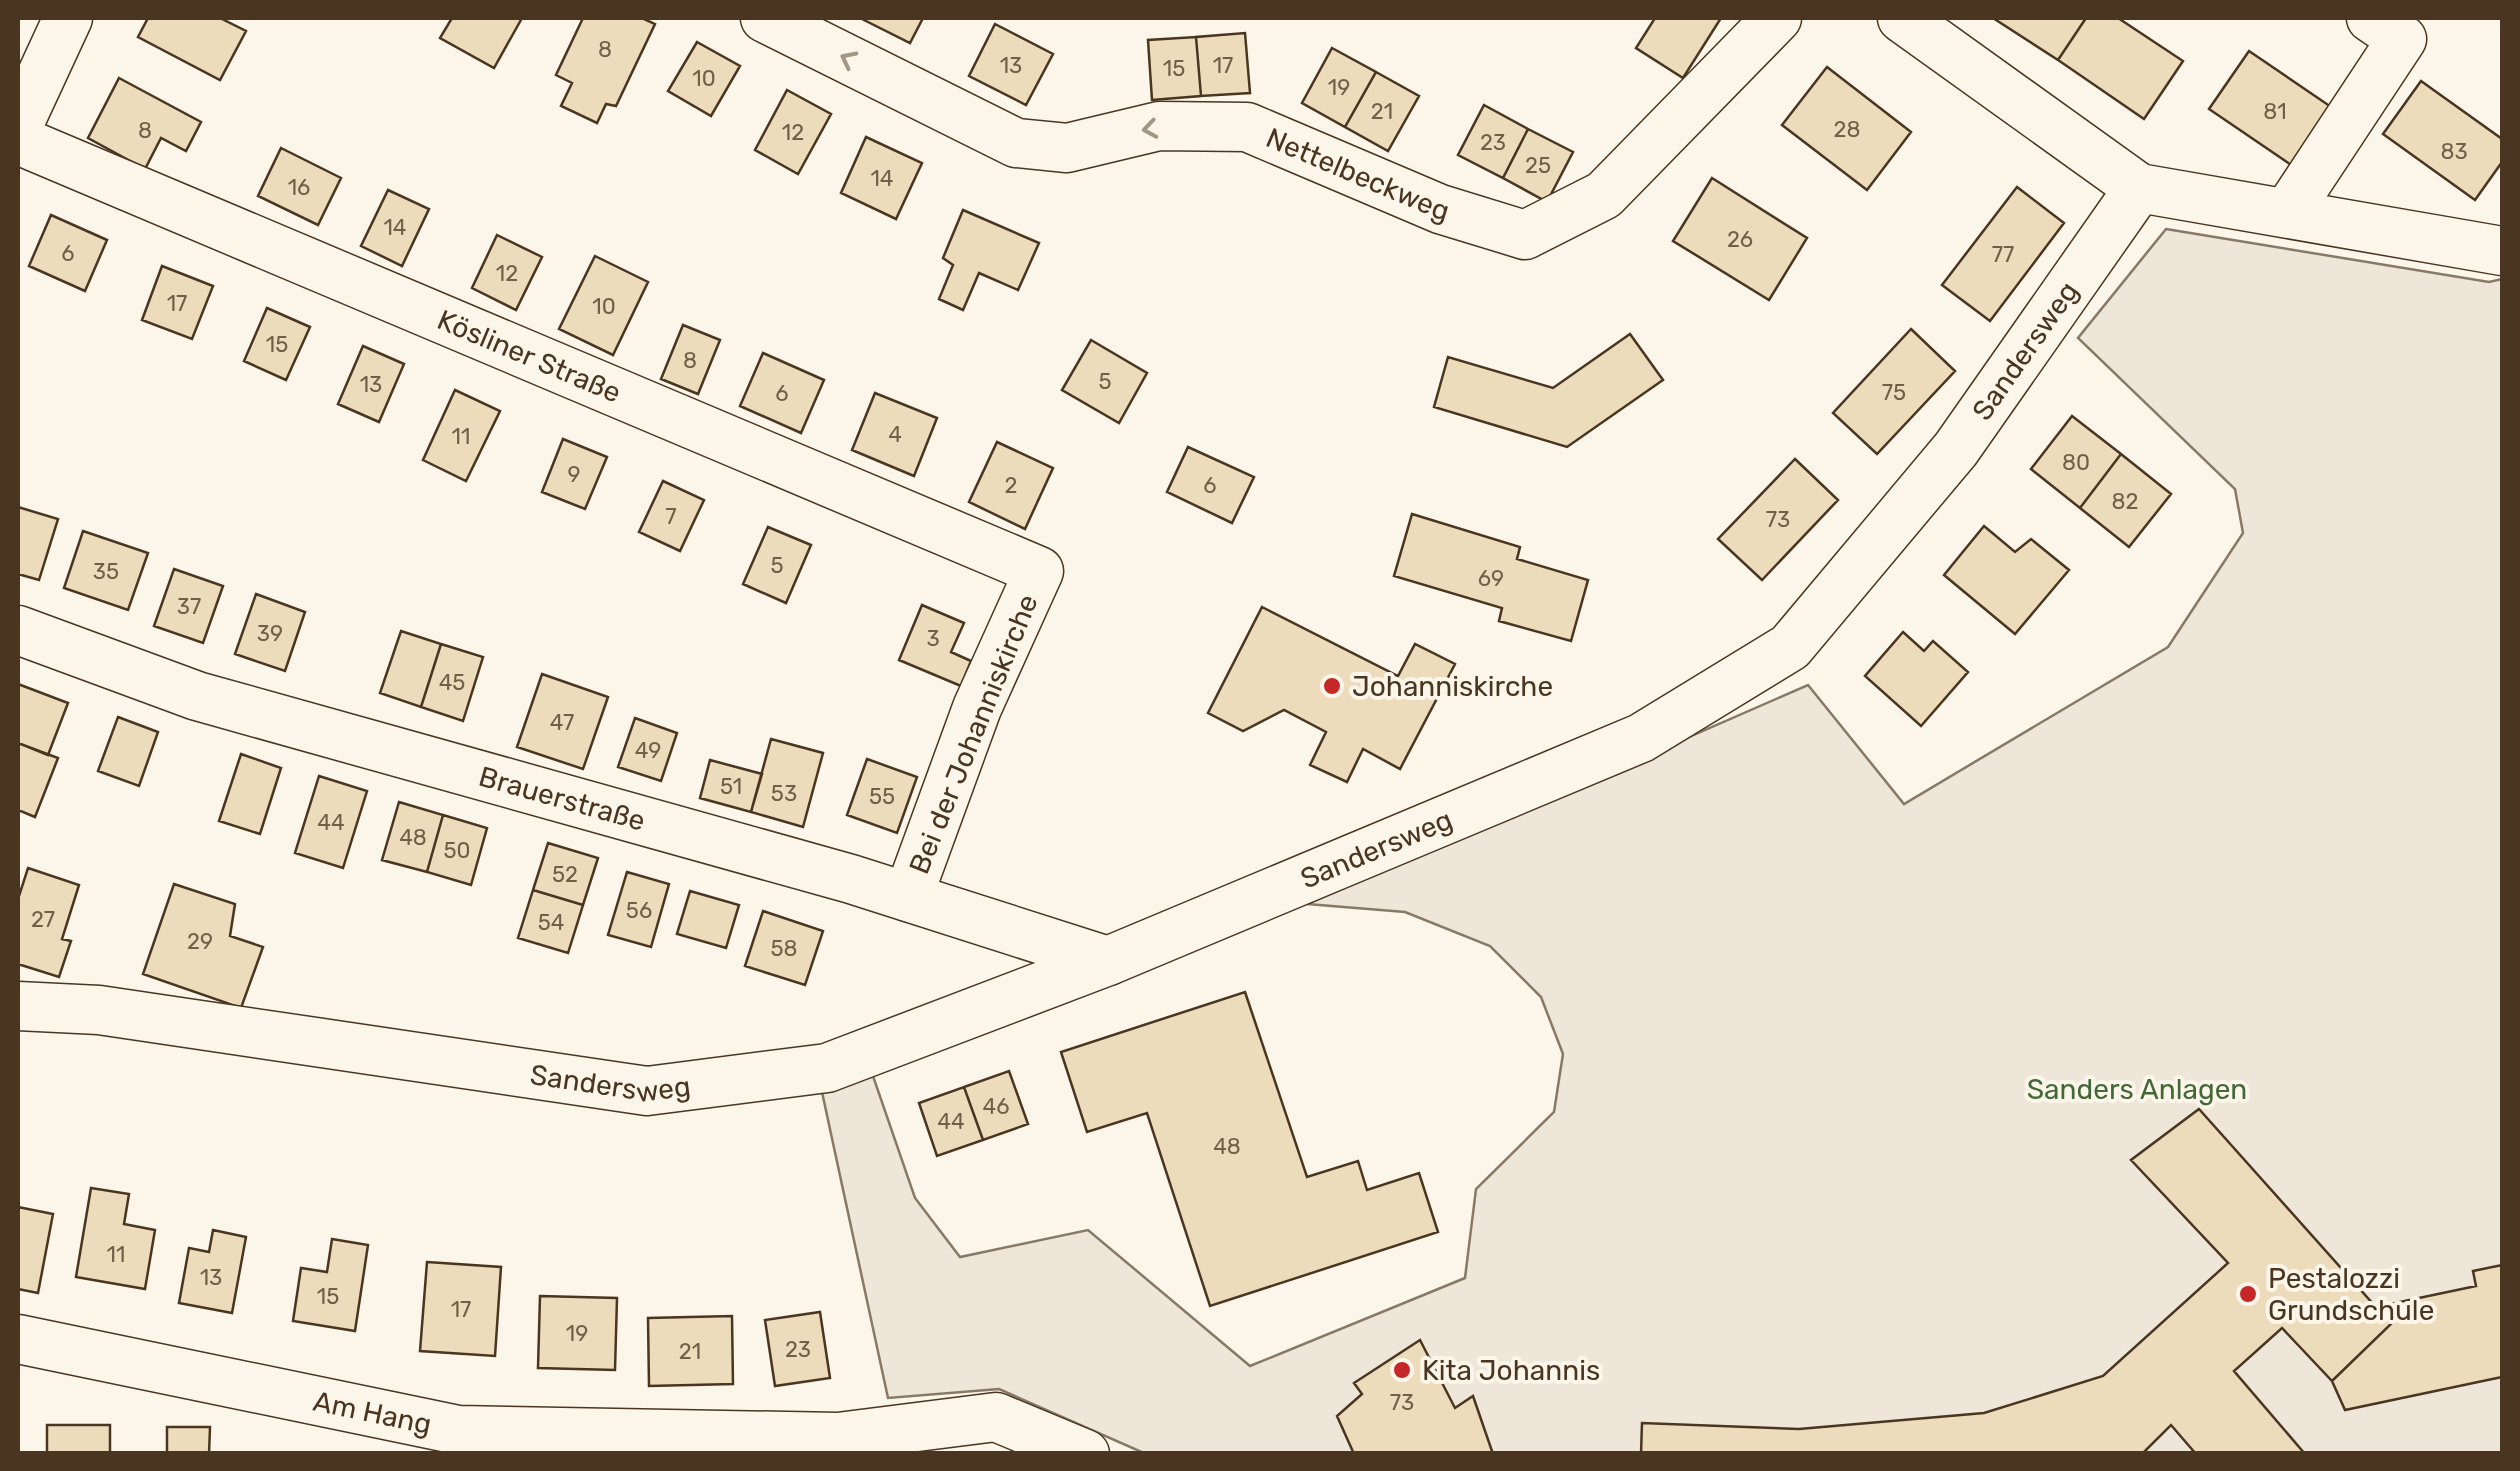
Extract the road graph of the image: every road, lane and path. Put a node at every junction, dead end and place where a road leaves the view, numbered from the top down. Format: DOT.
graph roads {
  1 [pos="68,18"];
  2 [pos="765,18"];
  3 [pos="1778,18"];
  4 [pos="1902,18"];
  5 [pos="2371,18"];
  6 [pos="18,126"];
  7 [pos="18,140"];
  8 [pos="2138,188"];
  9 [pos="2287,213"];
  10 [pos="2502,251"];
  11 [pos="1039,571"];
  12 [pos="18,630"];
  13 [pos="908,897"];
  14 [pos="1108,960"];
  15 [pos="18,1006"];
  16 [pos="18,1339"];
  17 [pos="1086,1454"];
  1 -- 6 [label="street"];
  3 -- 2 [label="street, Nettelbeckweg, one-way"];
  4 -- 8 [label="street"];
  5 -- 9 [label="street"];
  7 -- 11 [label="street, Kösliner Straße"];
  8 -- 9 [label="street"];
  8 -- 14 [label="street, Sandersweg"];
  9 -- 10 [label="street"];
  11 -- 13 [label="street, Bei der Johanniskirche"];
  12 -- 13 [label="street, Brauerstraße"];
  13 -- 14 [label="street, Brauerstraße"];
  14 -- 15 [label="street, Sandersweg"];
  16 -- 17 [label="street, Am Hang"];
}
